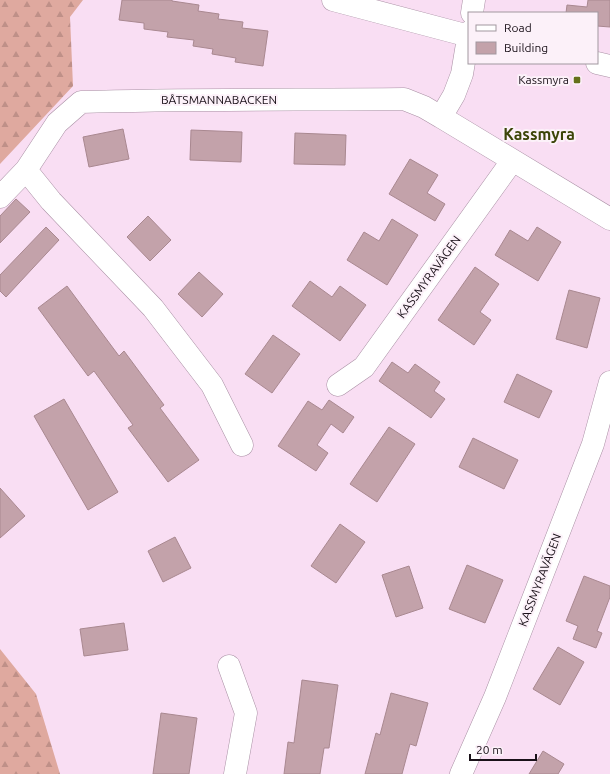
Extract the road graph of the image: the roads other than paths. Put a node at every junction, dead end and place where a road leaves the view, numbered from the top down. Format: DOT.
graph roads {
  1 [pos="333,0"];
  2 [pos="474,0"];
  3 [pos="472,12"];
  4 [pos="468,35"];
  5 [pos="468,41"];
  6 [pos="598,63"];
  7 [pos="610,66"];
  8 [pos="441,117"];
  9 [pos="512,160"];
  10 [pos="26,170"];
  11 [pos="0,197"];
  12 [pos="610,219"];
  13 [pos="610,382"];
  14 [pos="338,386"];
  15 [pos="242,445"];
  16 [pos="229,666"];
  17 [pos="235,774"];
  18 [pos="461,774"];
  1 -- 4 [label="street"];
  2 -- 3 [label="street"];
  5 -- 8 [label="street"];
  6 -- 7 [label="street"];
  8 -- 9 [label="street"];
  8 -- 10 [label="street, BÅTSMANNABACKEN"];
  9 -- 12 [label="street"];
  9 -- 14 [label="street, KASSMYRAVÄGEN"];
  10 -- 11 [label="street, BÅTSMANNABACKEN"];
  10 -- 15 [label="street"];
  13 -- 18 [label="street, KASSMYRAVÄGEN"];
  16 -- 17 [label="street"];
}
